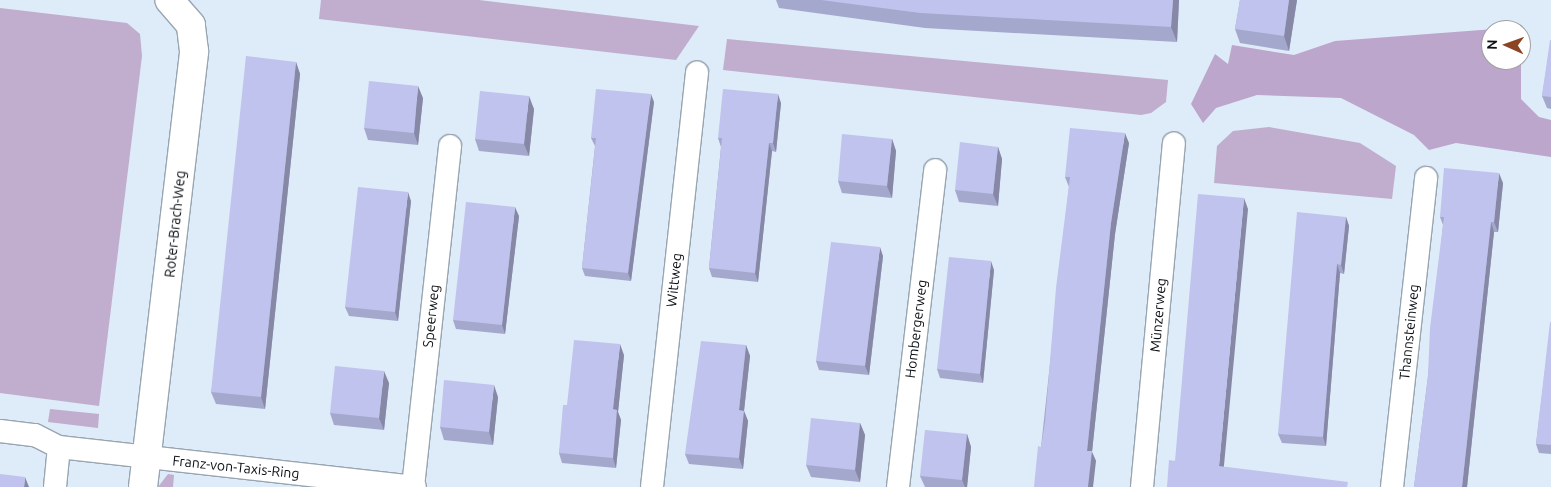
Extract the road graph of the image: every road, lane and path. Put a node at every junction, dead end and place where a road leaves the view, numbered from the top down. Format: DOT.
graph roads {
  1 [pos="169,0"];
  2 [pos="697,72"];
  3 [pos="1174,143"];
  4 [pos="450,146"];
  5 [pos="935,170"];
  6 [pos="1426,178"];
  7 [pos="0,431"];
  8 [pos="59,447"];
  9 [pos="146,457"];
  10 [pos="55,487"];
  11 [pos="143,487"];
  12 [pos="414,487"];
  13 [pos="652,487"];
  14 [pos="898,487"];
  15 [pos="1142,487"];
  16 [pos="1392,487"];
  1 -- 9 [label="street, Roter-Brach-Weg"];
  2 -- 13 [label="street, Wittweg"];
  3 -- 15 [label="street, Münzerweg"];
  4 -- 12 [label="street, Speerweg"];
  5 -- 14 [label="street, Hombergerweg"];
  6 -- 16 [label="street, Thannsteinweg"];
  7 -- 8 [label="street"];
  8 -- 9 [label="street"];
  8 -- 10 [label="street"];
  9 -- 11 [label="street, Roter-Brach-Weg"];
  9 -- 12 [label="street, Franz-von-Taxis-Ring"];
}
